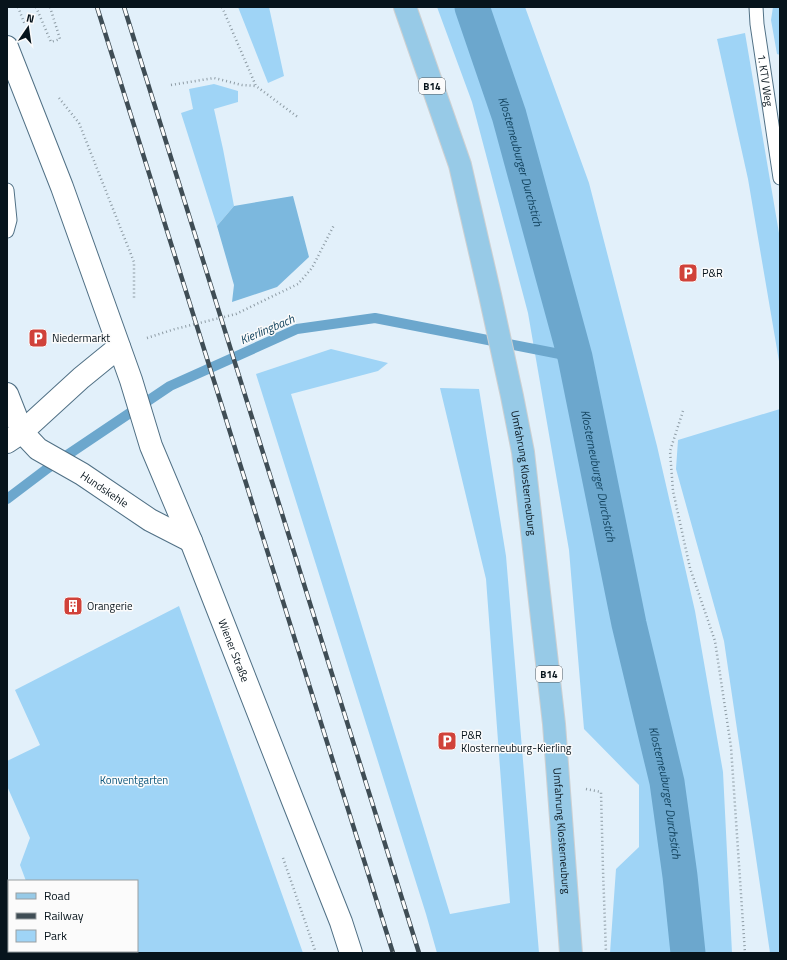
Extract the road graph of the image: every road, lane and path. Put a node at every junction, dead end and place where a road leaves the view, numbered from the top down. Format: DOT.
graph roads {
  1 [pos="18,7"];
  2 [pos="36,7"];
  3 [pos="50,7"];
  4 [pos="222,7"];
  5 [pos="405,7"];
  6 [pos="756,7"];
  7 [pos="26,28"];
  8 [pos="7,47"];
  9 [pos="171,85"];
  10 [pos="256,86"];
  11 [pos="57,95"];
  12 [pos="299,118"];
  13 [pos="780,178"];
  14 [pos="7,190"];
  15 [pos="334,225"];
  16 [pos="7,231"];
  17 [pos="134,302"];
  18 [pos="144,331"];
  19 [pos="147,338"];
  20 [pos="149,344"];
  21 [pos="119,347"];
  22 [pos="7,394"];
  23 [pos="682,411"];
  24 [pos="14,437"];
  25 [pos="191,541"];
  26 [pos="558,782"];
  27 [pos="351,953"];
  28 [pos="571,953"];
  29 [pos="606,953"];
  30 [pos="745,953"];
  1 -- 7 [label="path"];
  2 -- 3 [label="path"];
  4 -- 10 [label="path"];
  5 -- 26 [label="main road, Umfahrung Klosterneuburg / B14"];
  6 -- 13 [label="lane, 1. KTV Weg"];
  8 -- 21 [label="street"];
  9 -- 10 [label="path"];
  10 -- 12 [label="path"];
  11 -- 17 [label="path"];
  14 -- 16 [label="lane"];
  15 -- 19 [label="path"];
  18 -- 19 [label="path"];
  19 -- 20 [label="path"];
  21 -- 24 [label="street"];
  21 -- 25 [label="street, Wiener Straße"];
  22 -- 24 [label="street"];
  23 -- 30 [label="path"];
  24 -- 25 [label="street, Hundskehle"];
  25 -- 27 [label="street, Wiener Straße"];
  26 -- 28 [label="main road, Umfahrung Klosterneuburg / B14"];
  26 -- 29 [label="path"];
}
